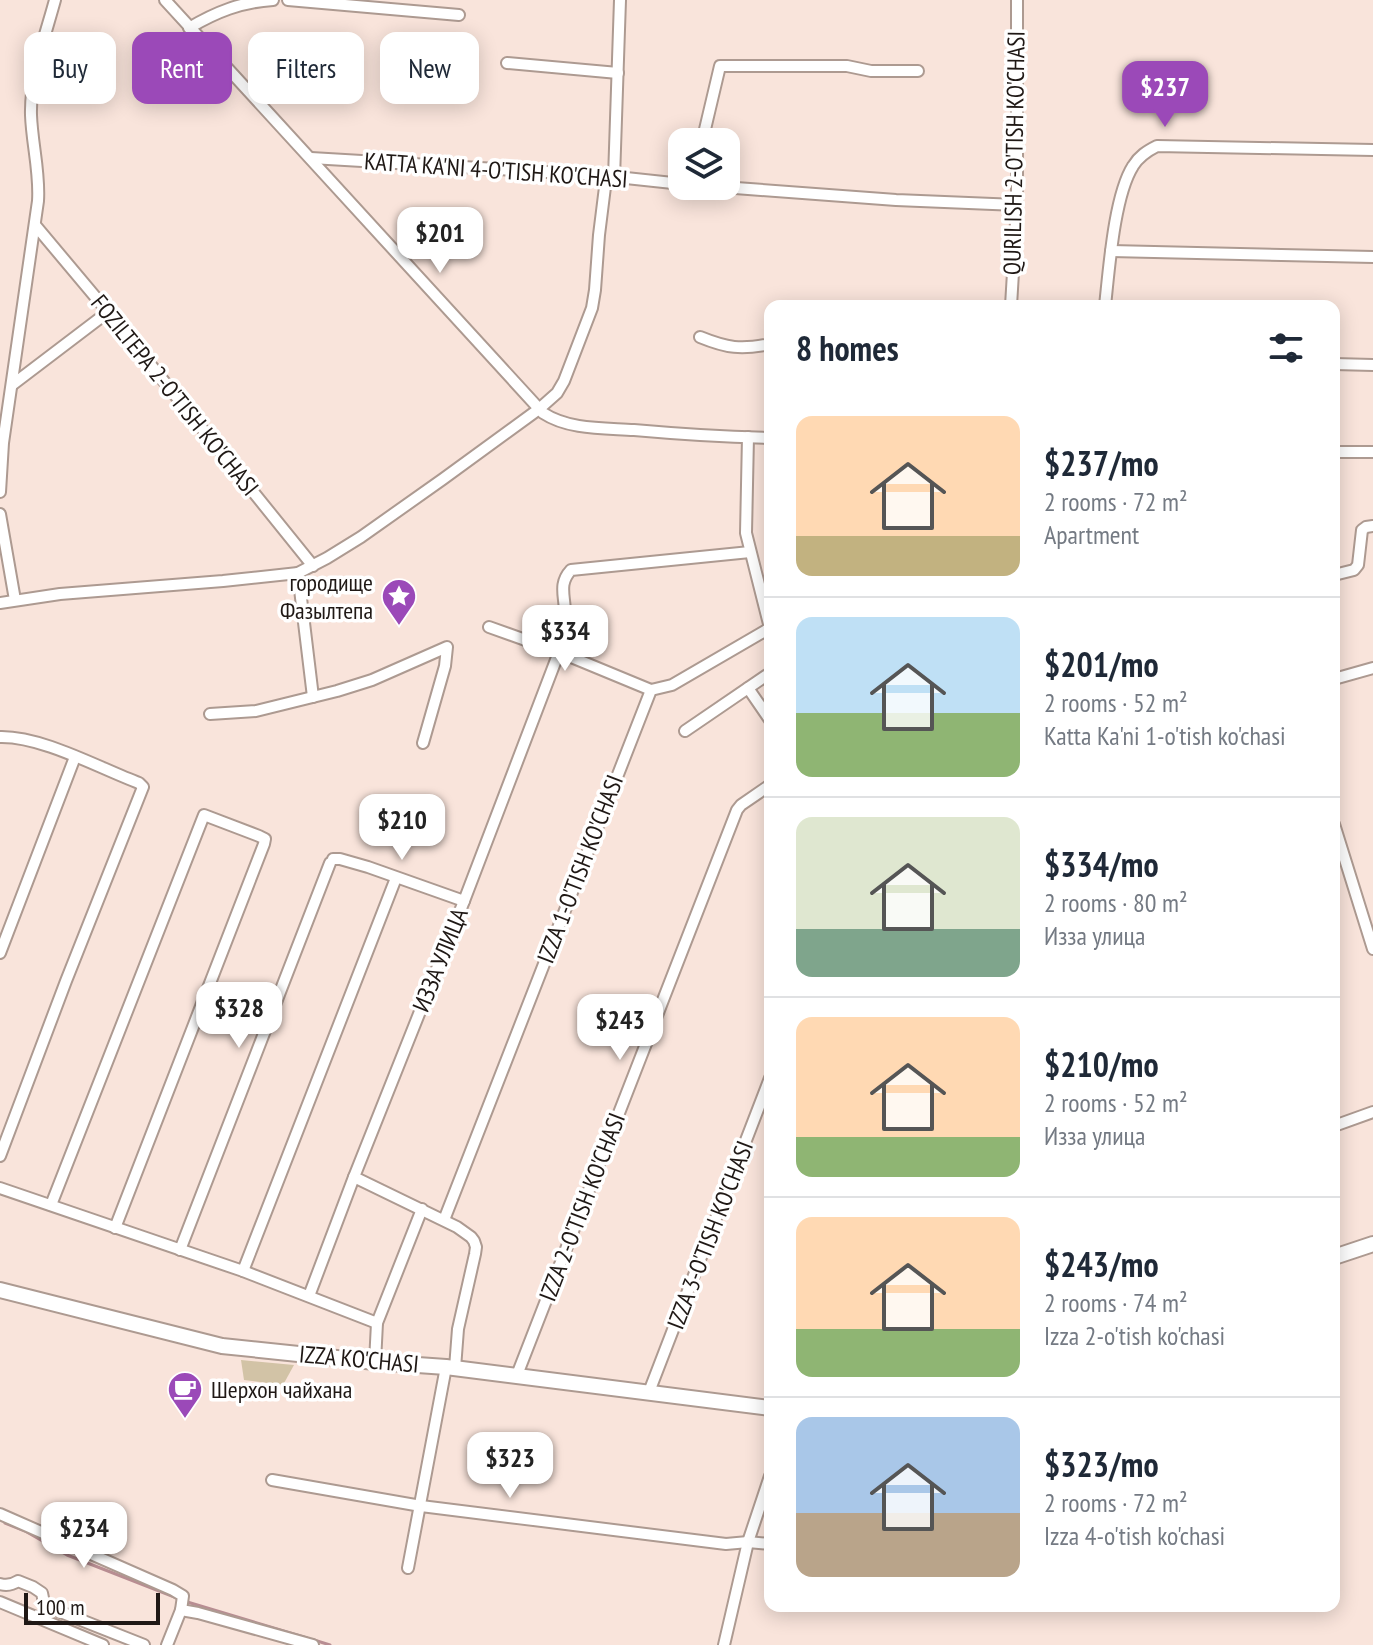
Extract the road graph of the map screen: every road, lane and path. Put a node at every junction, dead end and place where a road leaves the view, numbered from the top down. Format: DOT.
graph roads {
  1 [pos="55,0"];
  2 [pos="165,0"];
  3 [pos="273,0"];
  4 [pos="288,0"];
  5 [pos="620,0"];
  6 [pos="1017,0"];
  7 [pos="459,15"];
  8 [pos="189,28"];
  9 [pos="507,63"];
  10 [pos="918,71"];
  11 [pos="618,73"];
  12 [pos="705,128"];
  13 [pos="1373,150"];
  14 [pos="311,158"];
  15 [pos="614,178"];
  16 [pos="668,183"];
  17 [pos="740,188"];
  18 [pos="1017,205"];
  19 [pos="35,225"];
  20 [pos="1111,251"];
  21 [pos="1373,257"];
  22 [pos="1011,300"];
  23 [pos="1106,300"];
  24 [pos="108,312"];
  25 [pos="700,337"];
  26 [pos="764,345"];
  27 [pos="1340,364"];
  28 [pos="1373,365"];
  29 [pos="12,385"];
  30 [pos="539,409"];
  31 [pos="748,437"];
  32 [pos="764,438"];
  33 [pos="1340,452"];
  34 [pos="1373,452"];
  35 [pos="0,492"];
  36 [pos="0,514"];
  37 [pos="1373,526"];
  38 [pos="750,552"];
  39 [pos="313,566"];
  40 [pos="298,573"];
  41 [pos="1340,574"];
  42 [pos="15,600"];
  43 [pos="0,603"];
  44 [pos="764,605"];
  45 [pos="489,627"];
  46 [pos="764,631"];
  47 [pos="559,652"];
  48 [pos="1373,668"];
  49 [pos="764,677"];
  50 [pos="1340,677"];
  51 [pos="748,688"];
  52 [pos="651,690"];
  53 [pos="313,697"];
  54 [pos="764,711"];
  55 [pos="210,714"];
  56 [pos="685,731"];
  57 [pos="0,737"];
  58 [pos="423,743"];
  59 [pos="75,757"];
  60 [pos="764,789"];
  61 [pos="1340,843"];
  62 [pos="396,878"];
  63 [pos="464,901"];
  64 [pos="1373,949"];
  65 [pos="0,953"];
  66 [pos="764,1094"];
  67 [pos="1373,1112"];
  68 [pos="1340,1124"];
  69 [pos="0,1156"];
  70 [pos="354,1177"];
  71 [pos="0,1188"];
  72 [pos="51,1205"];
  73 [pos="422,1209"];
  74 [pos="444,1220"];
  75 [pos="115,1228"];
  76 [pos="1373,1244"];
  77 [pos="180,1250"];
  78 [pos="1340,1255"];
  79 [pos="243,1271"];
  80 [pos="0,1290"];
  81 [pos="309,1296"];
  82 [pos="377,1323"];
  83 [pos="375,1362"];
  84 [pos="451,1367"];
  85 [pos="517,1375"];
  86 [pos="649,1392"];
  87 [pos="764,1407"];
  88 [pos="272,1480"];
  89 [pos="764,1494"];
  90 [pos="421,1506"];
  91 [pos="0,1514"];
  92 [pos="748,1542"];
  93 [pos="764,1543"];
  94 [pos="408,1568"];
  95 [pos="0,1584"];
  96 [pos="0,1602"];
  97 [pos="182,1610"];
  98 [pos="725,1641"];
  99 [pos="103,1645"];
  100 [pos="144,1645"];
  101 [pos="167,1645"];
  102 [pos="313,1645"];
  1 -- 19 [label="street"];
  2 -- 8 [label="street"];
  3 -- 8 [label="street"];
  4 -- 7 [label="street"];
  5 -- 11 [label="street"];
  6 -- 18 [label="street, QURILISH 2-O'TISH KO'CHASI"];
  8 -- 14 [label="street"];
  9 -- 11 [label="street"];
  10 -- 12 [label="street"];
  11 -- 15 [label="street"];
  13 -- 20 [label="street"];
  14 -- 15 [label="street, KATTA KA'NI 4-O'TISH KO'CHASI"];
  14 -- 30 [label="street"];
  15 -- 16 [label="street, KATTA KA'NI 4-O'TISH KO'CHASI"];
  15 -- 30 [label="street"];
  17 -- 18 [label="street"];
  18 -- 22 [label="street, QURILISH 2-O'TISH KO'CHASI"];
  19 -- 24 [label="street, FOZILTEPA 2-O'TISH KO'CHASI"];
  19 -- 29 [label="street"];
  20 -- 21 [label="street"];
  20 -- 23 [label="street"];
  24 -- 29 [label="street"];
  24 -- 39 [label="street, FOZILTEPA 2-O'TISH KO'CHASI"];
  25 -- 26 [label="street"];
  27 -- 28 [label="street"];
  29 -- 35 [label="street"];
  30 -- 31 [label="street"];
  30 -- 39 [label="street"];
  31 -- 32 [label="street"];
  31 -- 38 [label="street"];
  33 -- 34 [label="street"];
  36 -- 42 [label="street"];
  37 -- 41 [label="street"];
  38 -- 44 [label="street"];
  38 -- 47 [label="street, ИЗЗА УЛИЦА"];
  39 -- 40 [label="street"];
  40 -- 42 [label="street"];
  40 -- 53 [label="street"];
  42 -- 43 [label="street"];
  45 -- 47 [label="street"];
  46 -- 52 [label="street"];
  47 -- 52 [label="street"];
  47 -- 63 [label="street, ИЗЗА УЛИЦА"];
  48 -- 50 [label="street"];
  49 -- 51 [label="street"];
  51 -- 54 [label="street"];
  51 -- 56 [label="street"];
  52 -- 74 [label="street, IZZA 1-O'TISH KO'CHASI"];
  53 -- 55 [label="street"];
  53 -- 58 [label="street"];
  57 -- 59 [label="street"];
  59 -- 65 [label="street"];
  59 -- 69 [label="street"];
  60 -- 85 [label="street, IZZA 2-O'TISH KO'CHASI"];
  61 -- 64 [label="street"];
  62 -- 63 [label="street"];
  62 -- 77 [label="street"];
  62 -- 79 [label="street"];
  63 -- 70 [label="street, ИЗЗА УЛИЦА"];
  66 -- 86 [label="street, IZZA 3-O'TISH KO'CHASI"];
  67 -- 68 [label="street"];
  70 -- 73 [label="street"];
  70 -- 81 [label="street, ИЗЗА УЛИЦА"];
  71 -- 72 [label="street"];
  72 -- 75 [label="street"];
  72 -- 75 [label="street"];
  73 -- 74 [label="street"];
  73 -- 82 [label="street"];
  74 -- 84 [label="street"];
  75 -- 77 [label="street"];
  76 -- 78 [label="main road"];
  77 -- 79 [label="street"];
  79 -- 81 [label="street"];
  80 -- 83 [label="main road, IZZA KO'CHASI"];
  81 -- 82 [label="street"];
  82 -- 83 [label="street"];
  83 -- 84 [label="main road, IZZA KO'CHASI"];
  84 -- 85 [label="main road, IZZA KO'CHASI"];
  84 -- 90 [label="street"];
  85 -- 86 [label="main road, IZZA KO'CHASI"];
  86 -- 87 [label="main road, IZZA KO'CHASI"];
  88 -- 90 [label="street"];
  89 -- 92 [label="street"];
  90 -- 92 [label="street"];
  90 -- 94 [label="street"];
  91 -- 97 [label="street"];
  92 -- 93 [label="street"];
  92 -- 98 [label="street"];
  95 -- 100 [label="street"];
  96 -- 99 [label="street"];
  97 -- 101 [label="street"];
  97 -- 102 [label="street"];
}
